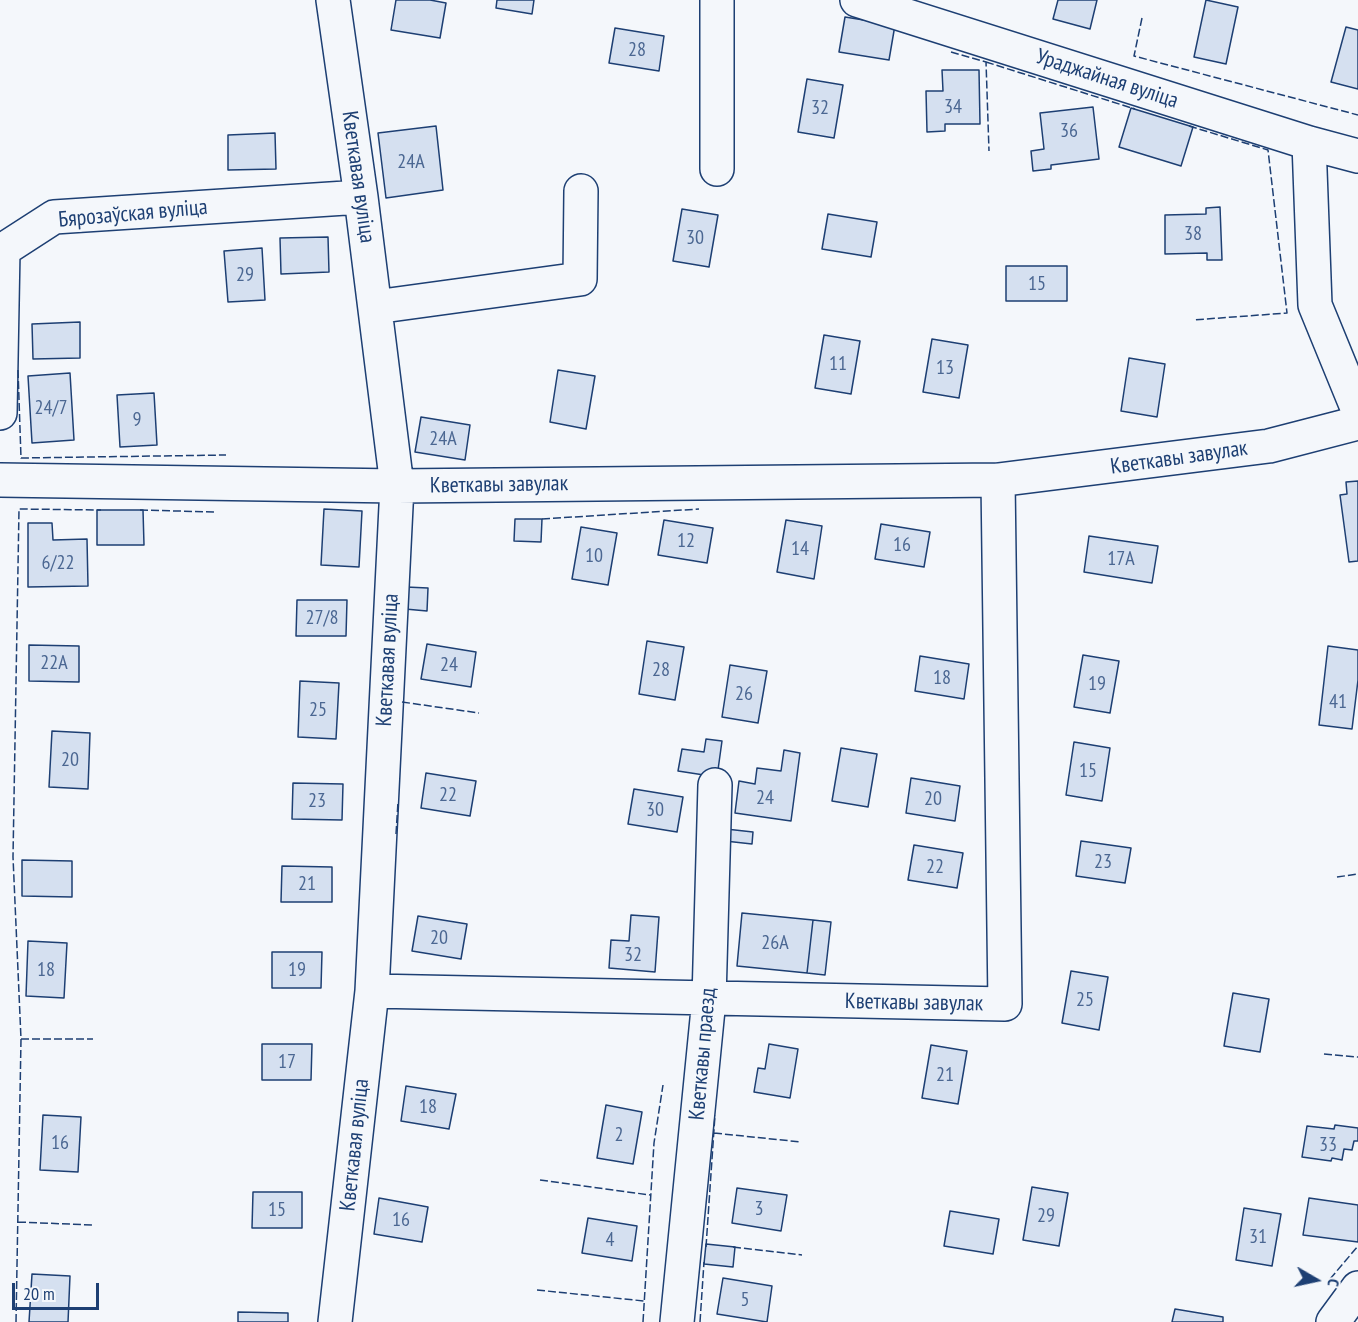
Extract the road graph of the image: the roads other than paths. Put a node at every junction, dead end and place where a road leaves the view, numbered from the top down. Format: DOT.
graph roads {
  1 [pos="333,0"];
  2 [pos="717,0"];
  3 [pos="857,0"];
  4 [pos="1309,143"];
  5 [pos="1358,156"];
  6 [pos="717,169"];
  7 [pos="581,191"];
  8 [pos="362,197"];
  9 [pos="375,306"];
  10 [pos="1358,410"];
  11 [pos="0,413"];
  12 [pos="1358,423"];
  13 [pos="0,480"];
  14 [pos="998,480"];
  15 [pos="397,486"];
  16 [pos="715,785"];
  17 [pos="372,991"];
  18 [pos="709,999"];
  19 [pos="1358,1288"];
  20 [pos="336,1322"];
  21 [pos="676,1322"];
  22 [pos="1333,1322"];
  1 -- 8 [label="street, Кветкавая вуліца"];
  2 -- 6 [label="street"];
  3 -- 4 [label="street, Ураджайная вуліца"];
  4 -- 5 [label="street, Ураджайная вуліца"];
  4 -- 10 [label="street"];
  7 -- 9 [label="street"];
  8 -- 9 [label="street, Кветкавая вуліца"];
  8 -- 11 [label="street, Бярозаўская вуліца"];
  9 -- 15 [label="street, Кветкавая вуліца"];
  12 -- 14 [label="street, Кветкавы завулак"];
  13 -- 15 [label="street, Кветкавы завулак"];
  14 -- 15 [label="street, Кветкавы завулак"];
  14 -- 18 [label="street, Кветкавы завулак"];
  15 -- 17 [label="street, Кветкавая вуліца"];
  16 -- 18 [label="street, Кветкавы праезд"];
  17 -- 18 [label="street, Кветкавы завулак"];
  17 -- 20 [label="street, Кветкавая вуліца"];
  18 -- 21 [label="street, Кветкавы праезд"];
  19 -- 22 [label="street"];
}
